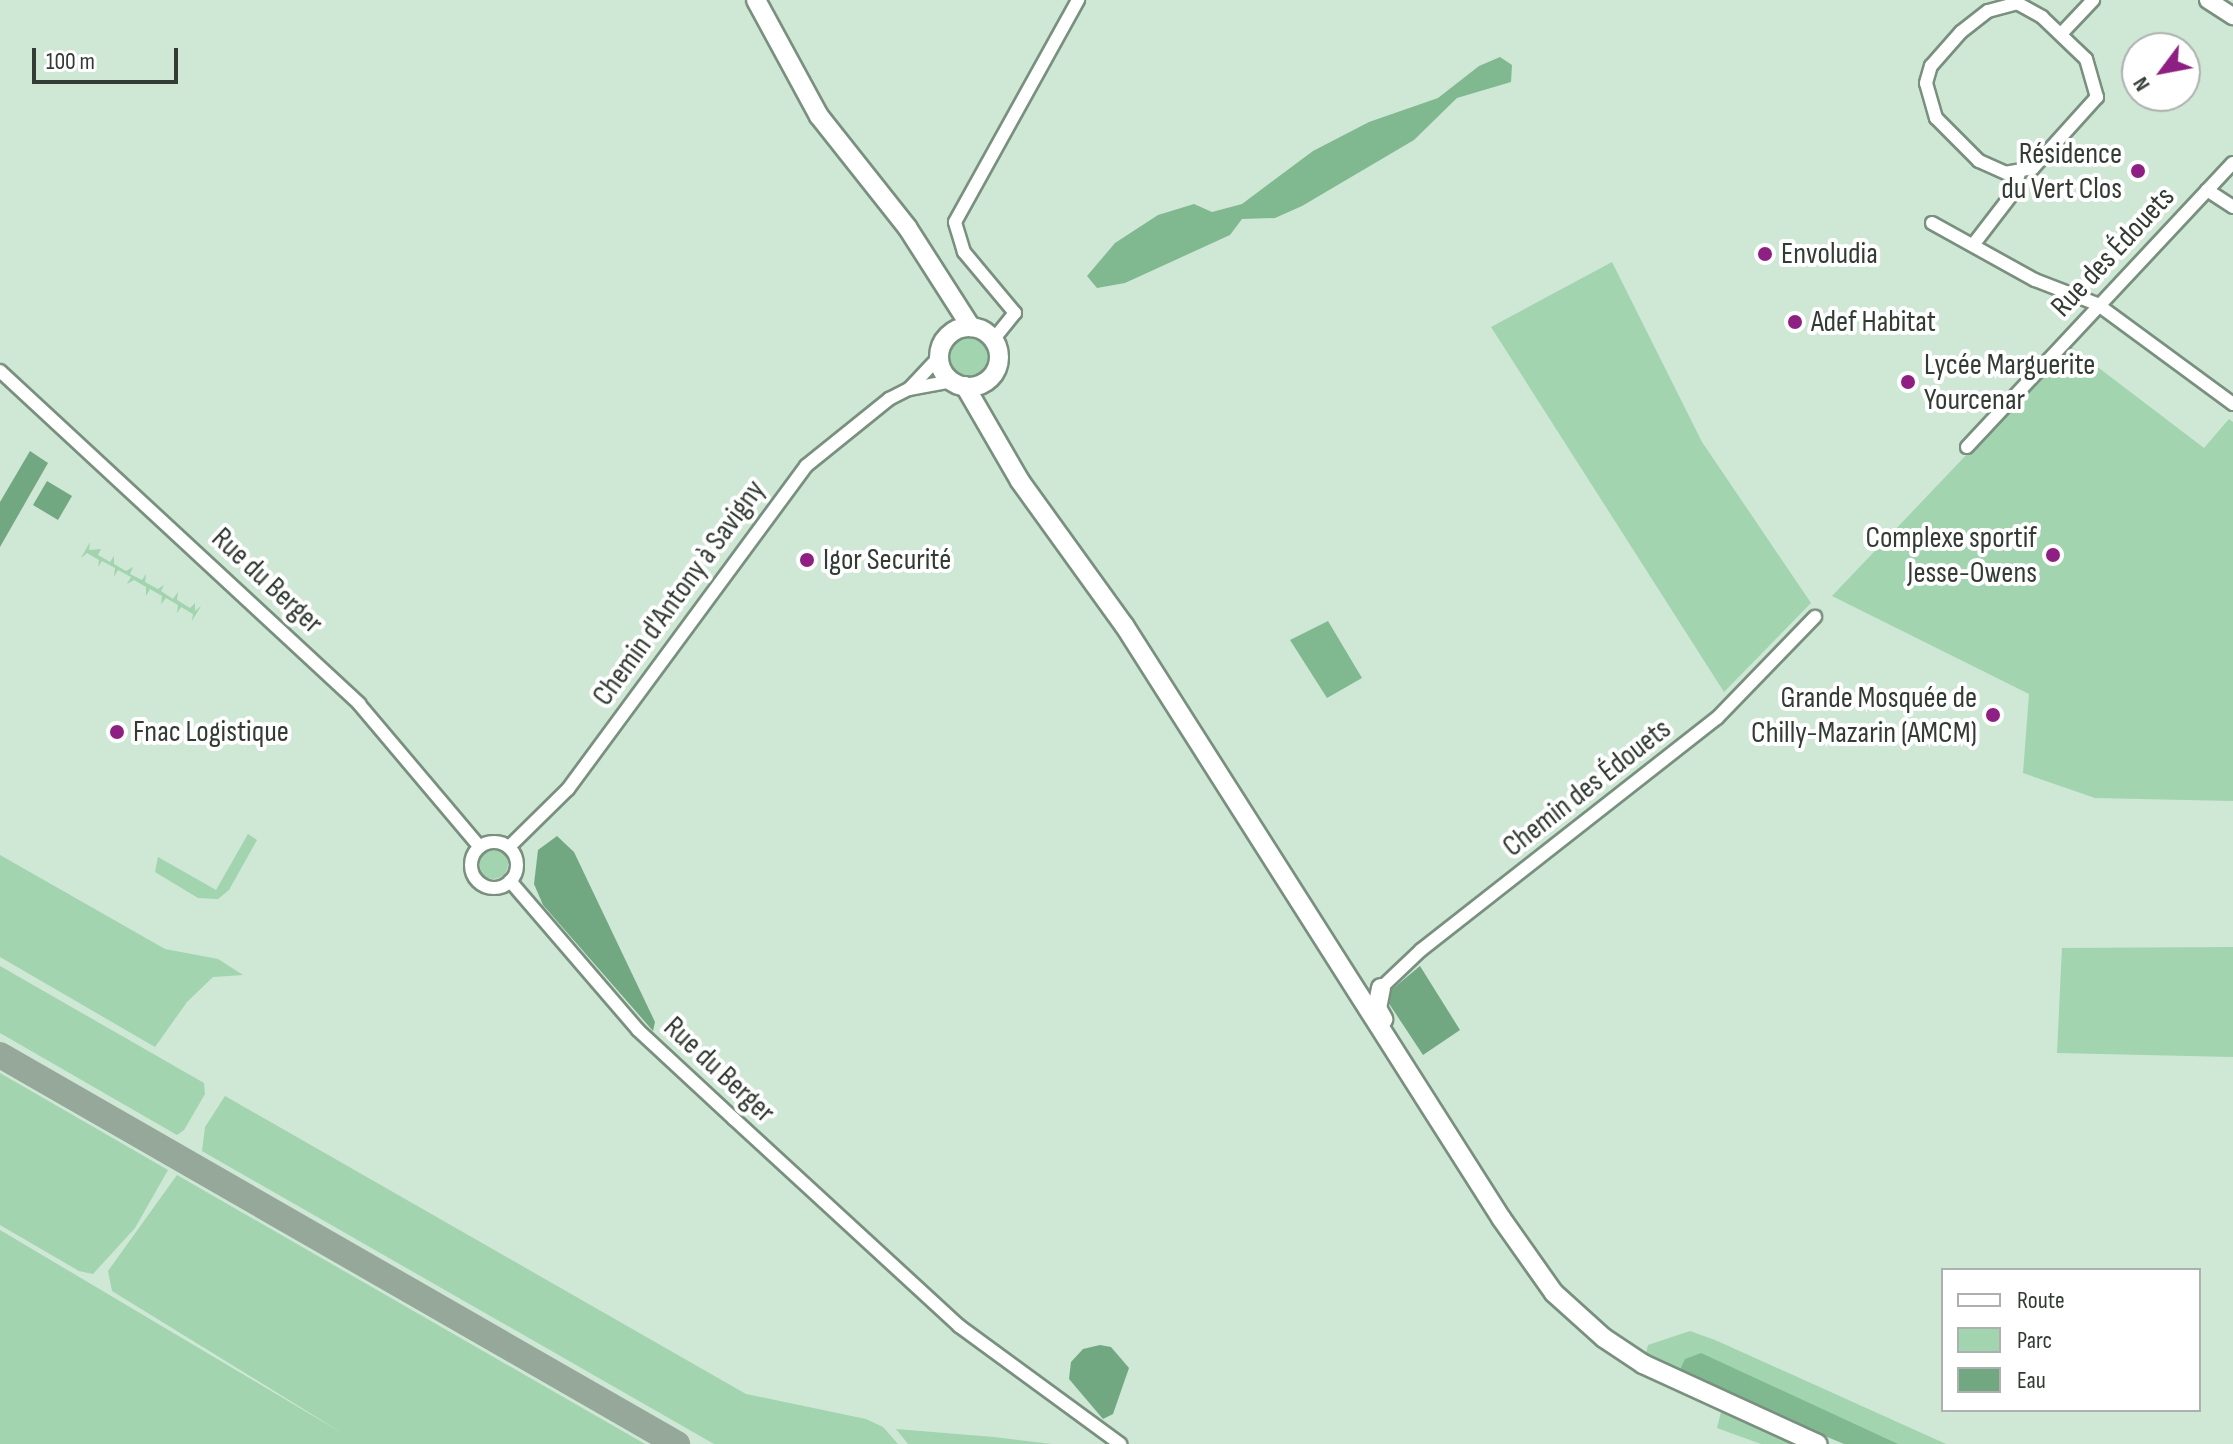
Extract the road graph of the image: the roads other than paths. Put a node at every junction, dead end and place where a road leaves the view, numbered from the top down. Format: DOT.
graph roads {
  1 [pos="756,0"];
  2 [pos="1078,0"];
  3 [pos="2093,0"];
  4 [pos="2208,0"];
  5 [pos="2016,1"];
  6 [pos="2231,13"];
  7 [pos="2061,34"];
  8 [pos="2233,163"];
  9 [pos="2019,173"];
  10 [pos="2207,190"];
  11 [pos="2233,207"];
  12 [pos="1932,223"];
  13 [pos="1973,245"];
  14 [pos="923,256"];
  15 [pos="2097,304"];
  16 [pos="971,327"];
  17 [pos="945,339"];
  18 [pos="993,340"];
  19 [pos="939,357"];
  20 [pos="0,371"];
  21 [pos="991,376"];
  22 [pos="959,384"];
  23 [pos="909,389"];
  24 [pos="2233,404"];
  25 [pos="1967,447"];
  26 [pos="1004,453"];
  27 [pos="1815,617"];
  28 [pos="480,847"];
  29 [pos="509,847"];
  30 [pos="510,881"];
  31 [pos="1327,946"];
  32 [pos="1381,988"];
  33 [pos="1401,1061"];
  34 [pos="1120,1444"];
  35 [pos="1818,1444"];
  1 -- 14 [label="main road"];
  2 -- 18 [label="street"];
  3 -- 7 [label="street"];
  4 -- 6 [label="main road"];
  5 -- 7 [label="street"];
  5 -- 9 [label="street"];
  7 -- 9 [label="street"];
  8 -- 10 [label="street, Rue des Édouets"];
  9 -- 13 [label="street"];
  10 -- 11 [label="street"];
  10 -- 15 [label="street, Rue des Édouets"];
  12 -- 13 [label="street"];
  13 -- 15 [label="street"];
  14 -- 16 [label="main road"];
  14 -- 17 [label="main road"];
  15 -- 24 [label="street"];
  15 -- 25 [label="street, Rue des Édouets"];
  16 -- 17 [label="main road"];
  16 -- 18 [label="main road"];
  17 -- 19 [label="main road"];
  18 -- 21 [label="main road"];
  19 -- 22 [label="main road"];
  19 -- 23 [label="street"];
  20 -- 28 [label="street, Rue du Berger"];
  21 -- 22 [label="main road"];
  21 -- 26 [label="main road"];
  22 -- 23 [label="street"];
  22 -- 26 [label="main road"];
  23 -- 29 [label="street, Chemin d'Antony à Savigny"];
  26 -- 31 [label="main road"];
  27 -- 32 [label="street, Chemin des Édouets"];
  28 -- 29 [label="street"];
  28 -- 30 [label="street"];
  29 -- 30 [label="street"];
  30 -- 34 [label="street, Rue du Berger"];
  31 -- 32 [label="main road"];
  31 -- 33 [label="main road"];
  32 -- 33 [label="main road"];
  33 -- 35 [label="main road"];
}
